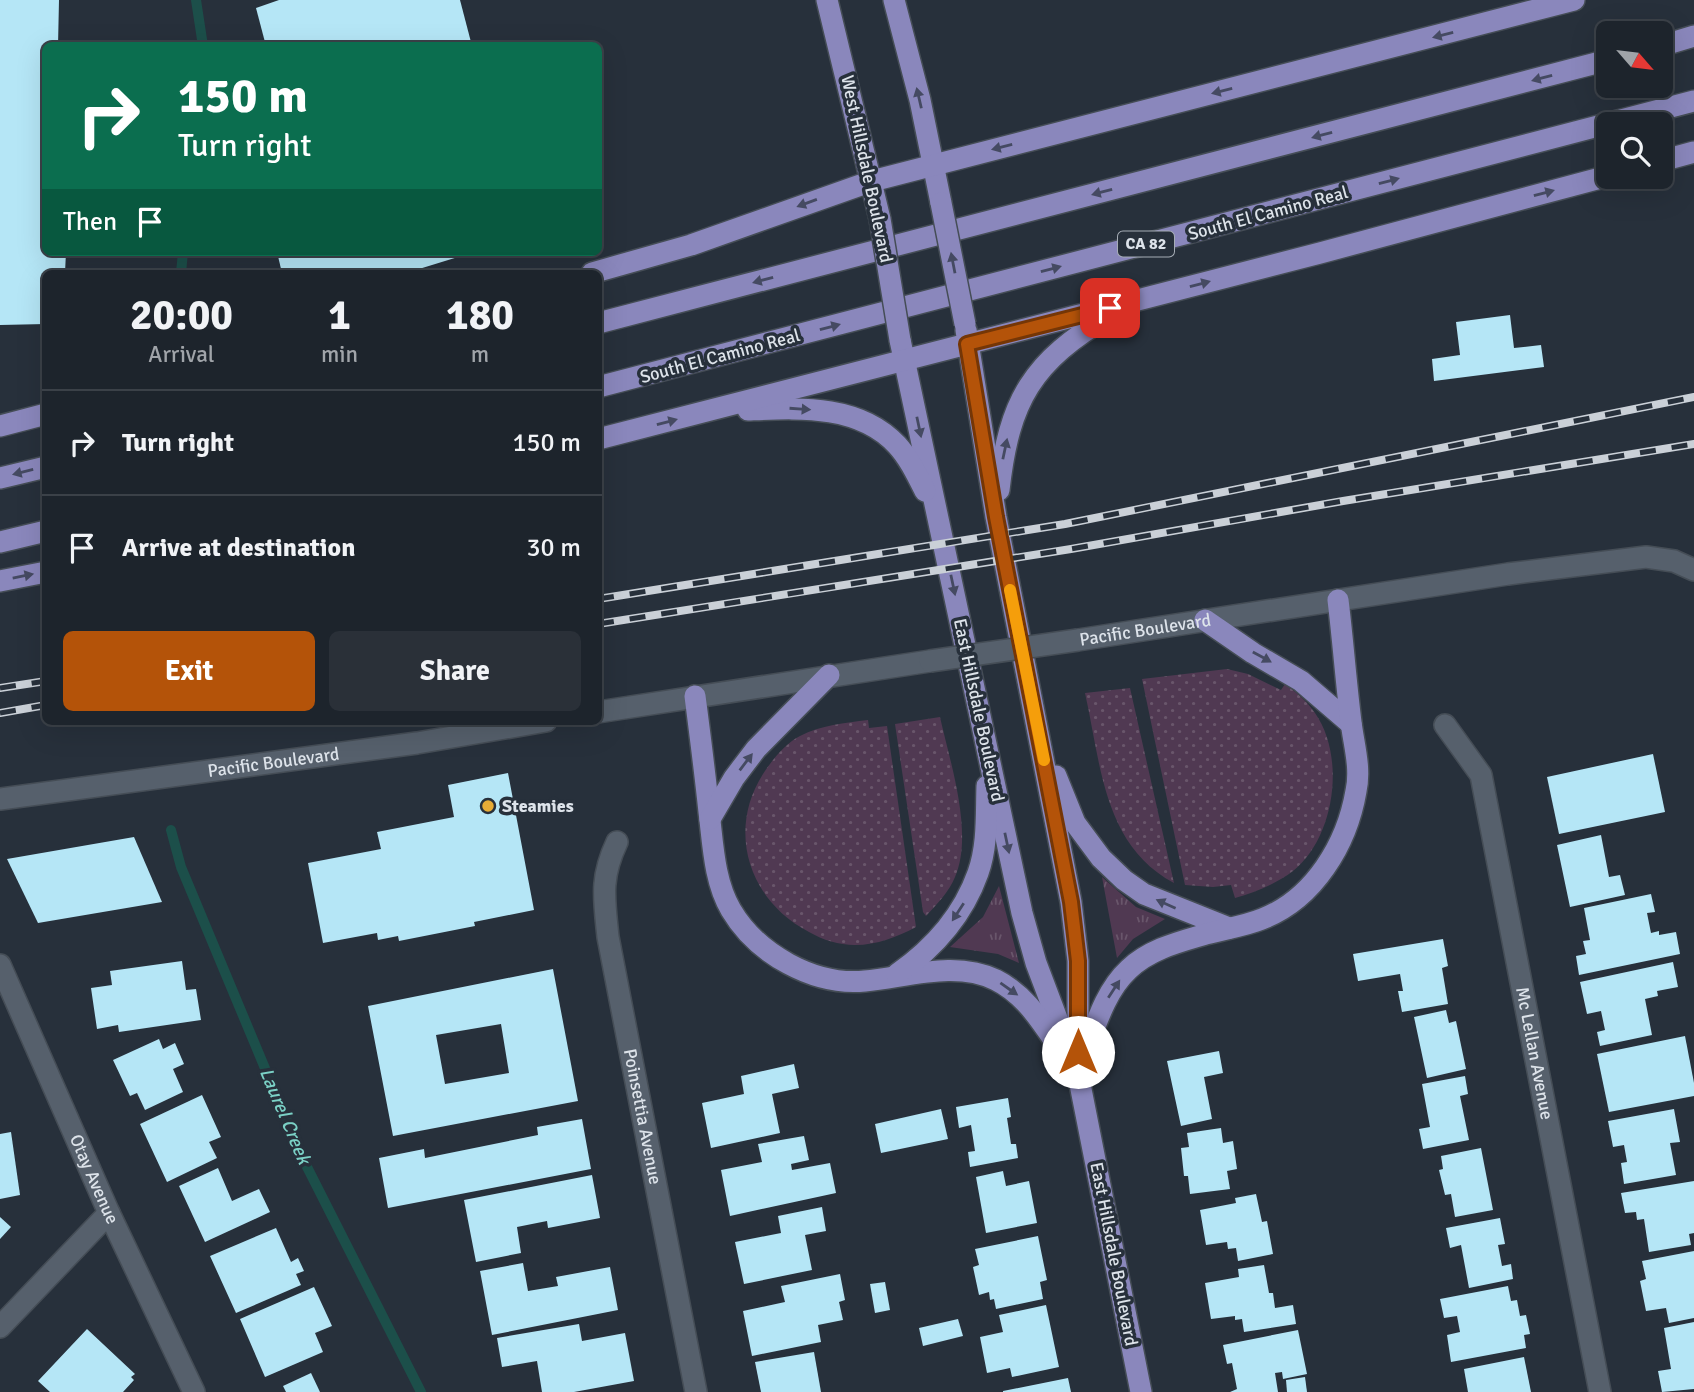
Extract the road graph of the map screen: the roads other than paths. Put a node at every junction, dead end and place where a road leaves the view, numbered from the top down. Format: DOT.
graph roads {
  1 [pos="827,0"];
  2 [pos="894,0"];
  3 [pos="1574,0"];
  4 [pos="1694,37"];
  5 [pos="1673,43"];
  6 [pos="1596,63"];
  7 [pos="1694,101"];
  8 [pos="1694,152"];
  9 [pos="1673,158"];
  10 [pos="934,164"];
  11 [pos="1596,179"];
  12 [pos="872,181"];
  13 [pos="602,270"];
  14 [pos="1134,302"];
  15 [pos="602,322"];
  16 [pos="966,334"];
  17 [pos="903,350"];
  18 [pos="602,386"];
  19 [pos="707,411"];
  20 [pos="42,415"];
  21 [pos="0,426"];
  22 [pos="602,438"];
  23 [pos="42,468"];
  24 [pos="0,478"];
  25 [pos="996,517"];
  26 [pos="939,518"];
  27 [pos="42,532"];
  28 [pos="0,542"];
  29 [pos="1693,570"];
  30 [pos="42,573"];
  31 [pos="0,580"];
  32 [pos="1338,600"];
  33 [pos="1205,620"];
  34 [pos="829,675"];
  35 [pos="695,696"];
  36 [pos="602,711"];
  37 [pos="1351,724"];
  38 [pos="522,725"];
  39 [pos="1445,725"];
  40 [pos="1039,735"];
  41 [pos="988,752"];
  42 [pos="0,799"];
  43 [pos="710,819"];
  44 [pos="617,842"];
  45 [pos="1229,928"];
  46 [pos="0,965"];
  47 [pos="897,975"];
  48 [pos="1078,1074"];
  49 [pos="109,1213"];
  50 [pos="0,1327"];
  51 [pos="194,1392"];
  52 [pos="696,1392"];
  53 [pos="1141,1392"];
  54 [pos="1600,1392"];
  1 -- 12 [label="main road, West Hillsdale Boulevard"];
  10 -- 2 [label="main road, one-way"];
  3 -- 10 [label="main road, one-way"];
  4 -- 5 [label="main road"];
  6 -- 15 [label="main road, one-way"];
  18 -- 7 [label="main road, South El Camino Real / CA 82, one-way"];
  8 -- 9 [label="main road"];
  10 -- 12 [label="main road"];
  16 -- 10 [label="main road, one-way, bridge"];
  14 -- 11 [label="main road, one-way"];
  12 -- 13 [label="main road, one-way"];
  12 -- 17 [label="main road, West Hillsdale Boulevard, bridge"];
  14 -- 16 [label="main road"];
  25 -- 14 [label="main road, one-way"];
  16 -- 17 [label="main road"];
  16 -- 25 [label="main road, East Hillsdale Boulevard"];
  17 -- 19 [label="main road"];
  17 -- 26 [label="main road, East Hillsdale Boulevard, one-way"];
  22 -- 19 [label="main road, one-way"];
  19 -- 26 [label="main road, one-way"];
  20 -- 21 [label="main road"];
  23 -- 24 [label="main road, one-way"];
  25 -- 40 [label="main road, East Hillsdale Boulevard"];
  26 -- 41 [label="main road, East Hillsdale Boulevard, one-way"];
  27 -- 28 [label="main road"];
  29 -- 32 [label="street, Pacific Boulevard"];
  31 -- 30 [label="main road, one-way"];
  32 -- 33 [label="street, Pacific Boulevard"];
  32 -- 37 [label="main road"];
  33 -- 34 [label="street, Pacific Boulevard, bridge"];
  33 -- 37 [label="main road, one-way"];
  34 -- 35 [label="street, Pacific Boulevard"];
  43 -- 34 [label="main road, one-way"];
  35 -- 36 [label="street, Pacific Boulevard"];
  35 -- 43 [label="main road"];
  37 -- 45 [label="main road"];
  38 -- 42 [label="street, Pacific Boulevard"];
  39 -- 54 [label="street, Mc Lellan Avenue"];
  45 -- 40 [label="main road, one-way"];
  40 -- 48 [label="main road, East Hillsdale Boulevard"];
  41 -- 47 [label="main road, one-way"];
  41 -- 48 [label="main road, East Hillsdale Boulevard, one-way"];
  43 -- 47 [label="main road"];
  44 -- 52 [label="street, Poinsettia Avenue"];
  48 -- 45 [label="main road, one-way"];
  46 -- 49 [label="street, Otay Avenue"];
  47 -- 48 [label="main road, one-way"];
  48 -- 53 [label="main road, East Hillsdale Boulevard"];
  49 -- 50 [label="street"];
  49 -- 51 [label="street, Otay Avenue"];
}
